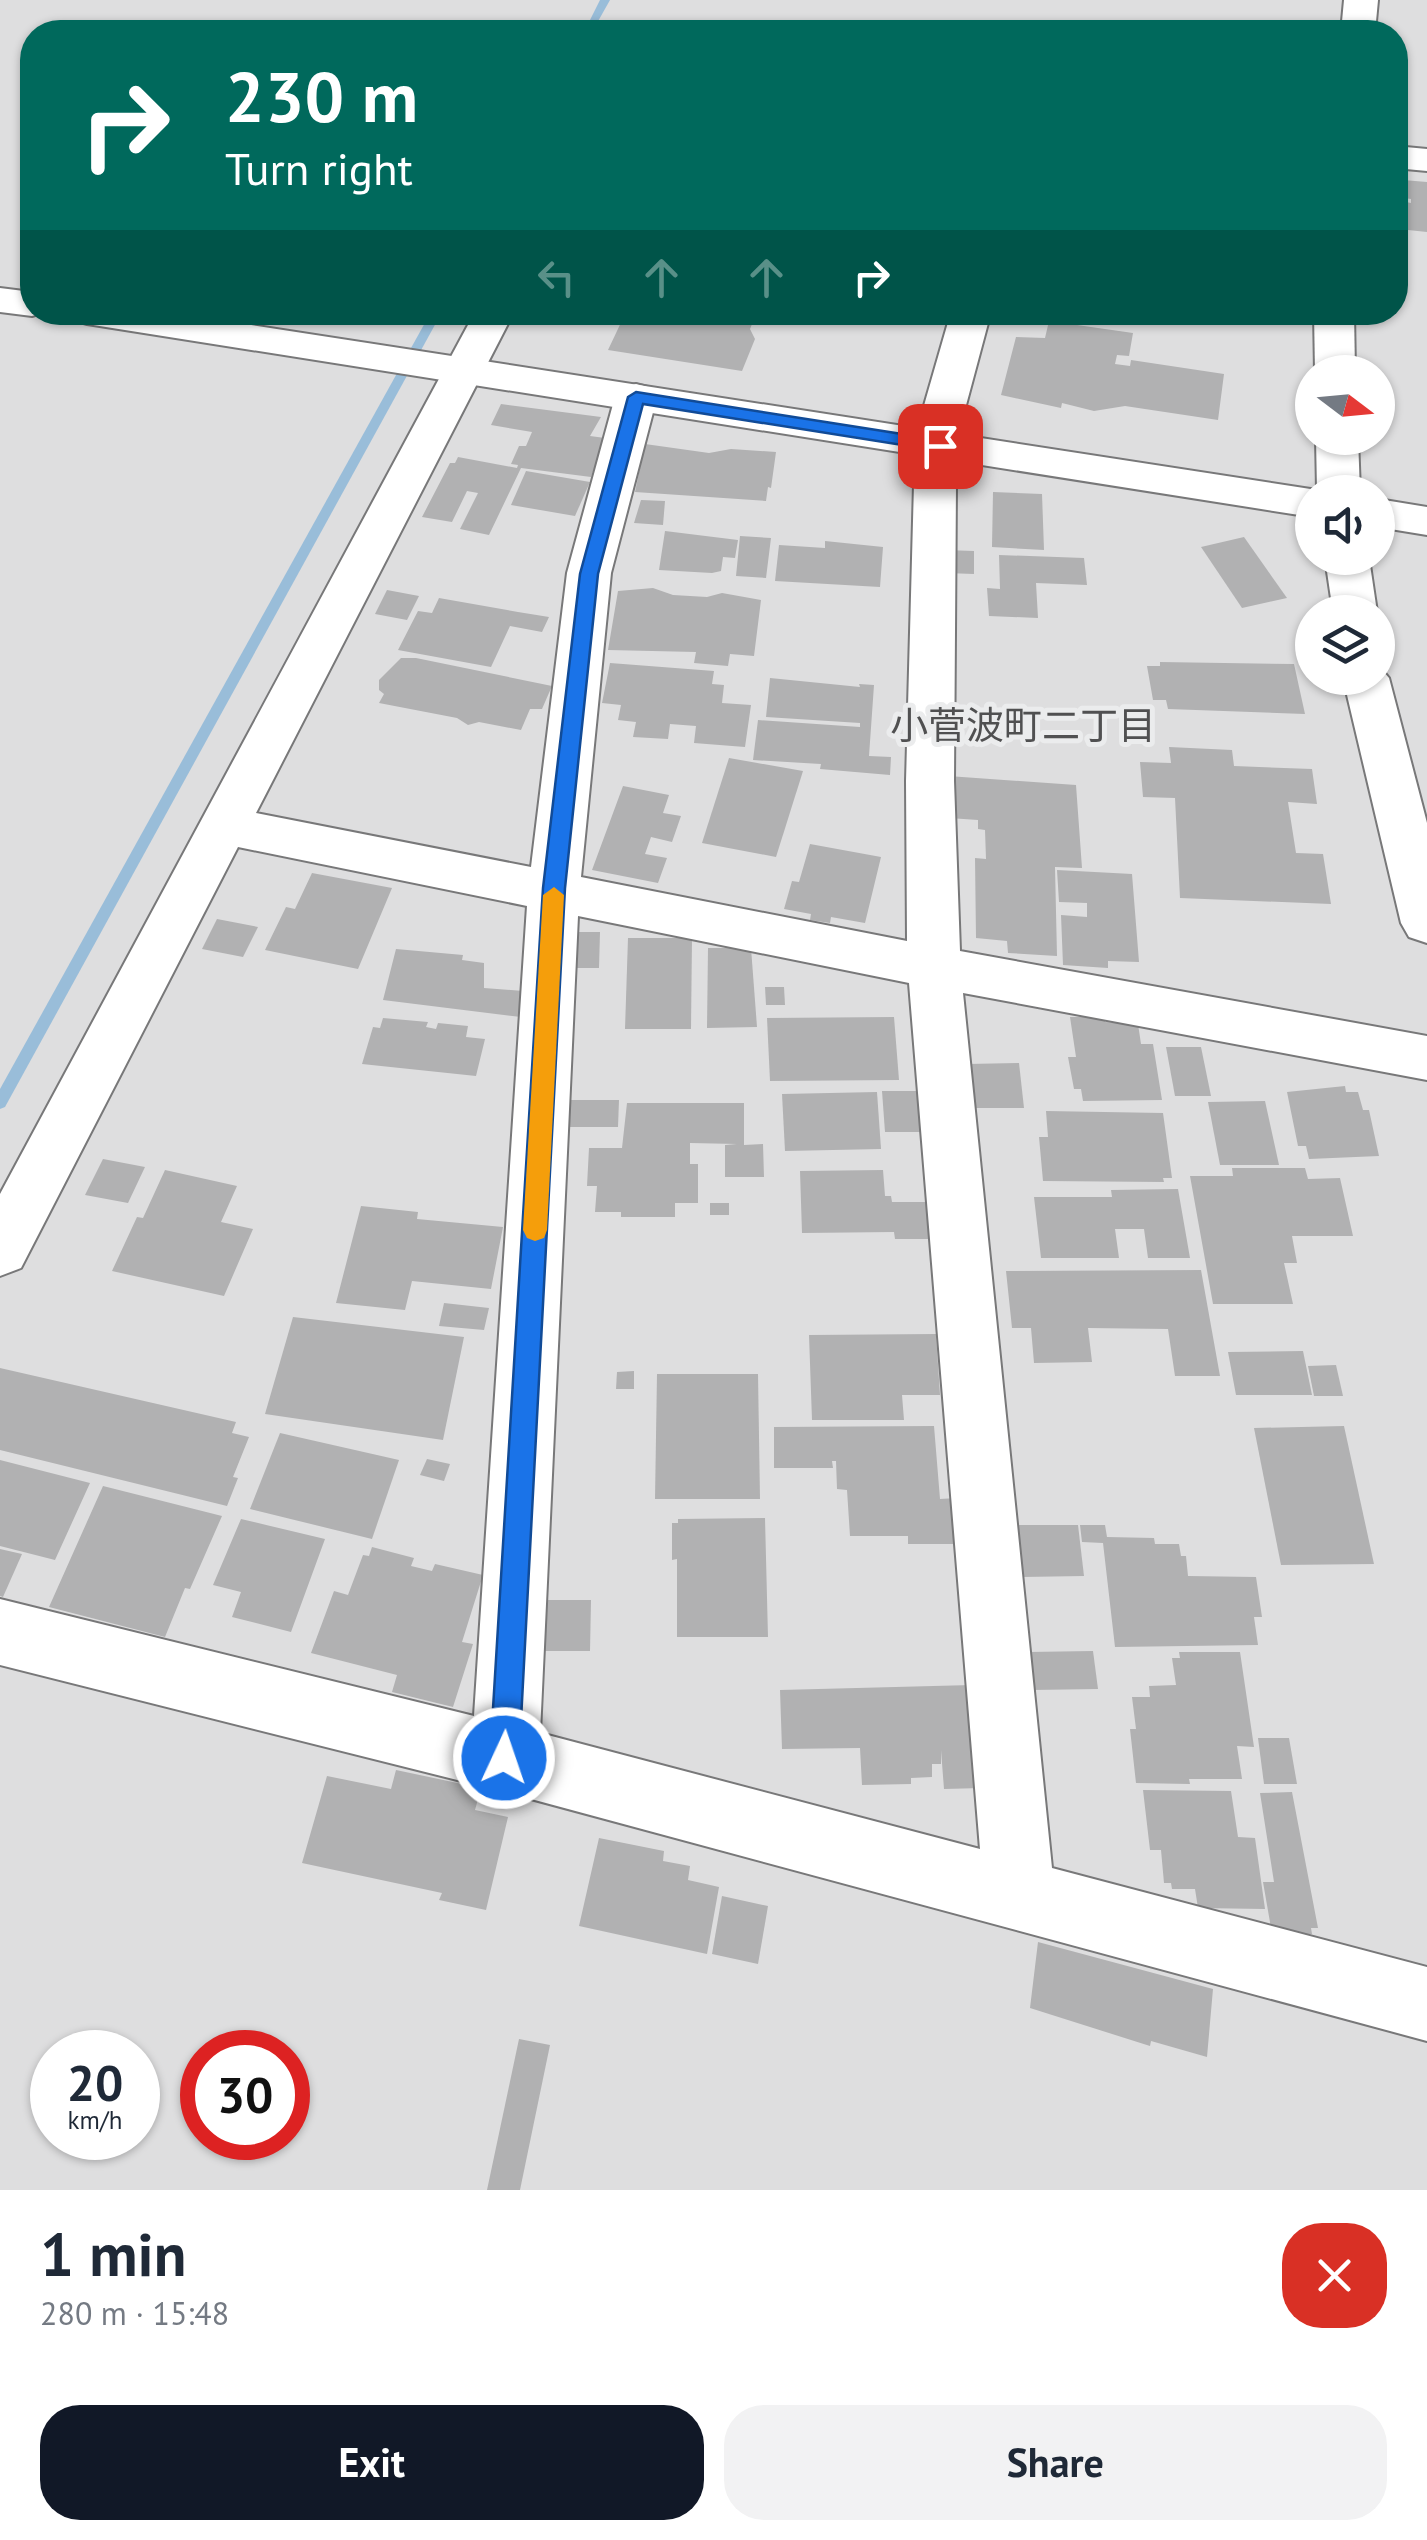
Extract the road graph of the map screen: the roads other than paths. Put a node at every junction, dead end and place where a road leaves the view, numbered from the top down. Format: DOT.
graph roads {
  1 [pos="173,325"];
  2 [pos="488,325"];
  3 [pos="967,325"];
  4 [pos="1334,325"];
  5 [pos="1335,355"];
  6 [pos="466,369"];
  7 [pos="636,397"];
  8 [pos="940,446"];
  9 [pos="1295,500"];
  10 [pos="1395,516"];
  11 [pos="1427,521"];
  12 [pos="1370,695"];
  13 [pos="226,826"];
  14 [pos="554,888"];
  15 [pos="1427,923"];
  16 [pos="934,967"];
  17 [pos="1427,1058"];
  18 [pos="0,1250"];
  19 [pos="0,1632"];
  20 [pos="504,1758"];
  21 [pos="1019,1894"];
  22 [pos="1427,2004"];
  1 -- 6 [label="street"];
  2 -- 6 [label="street"];
  3 -- 8 [label="street"];
  4 -- 5 [label="street"];
  6 -- 7 [label="street"];
  6 -- 13 [label="street"];
  7 -- 8 [label="street"];
  7 -- 14 [label="street"];
  8 -- 9 [label="street"];
  8 -- 16 [label="street"];
  10 -- 11 [label="street"];
  12 -- 15 [label="street"];
  13 -- 14 [label="street"];
  13 -- 18 [label="street"];
  14 -- 16 [label="street"];
  14 -- 20 [label="street"];
  16 -- 17 [label="street"];
  16 -- 21 [label="street"];
  19 -- 20 [label="street"];
  20 -- 21 [label="street"];
  21 -- 22 [label="street"];
}
